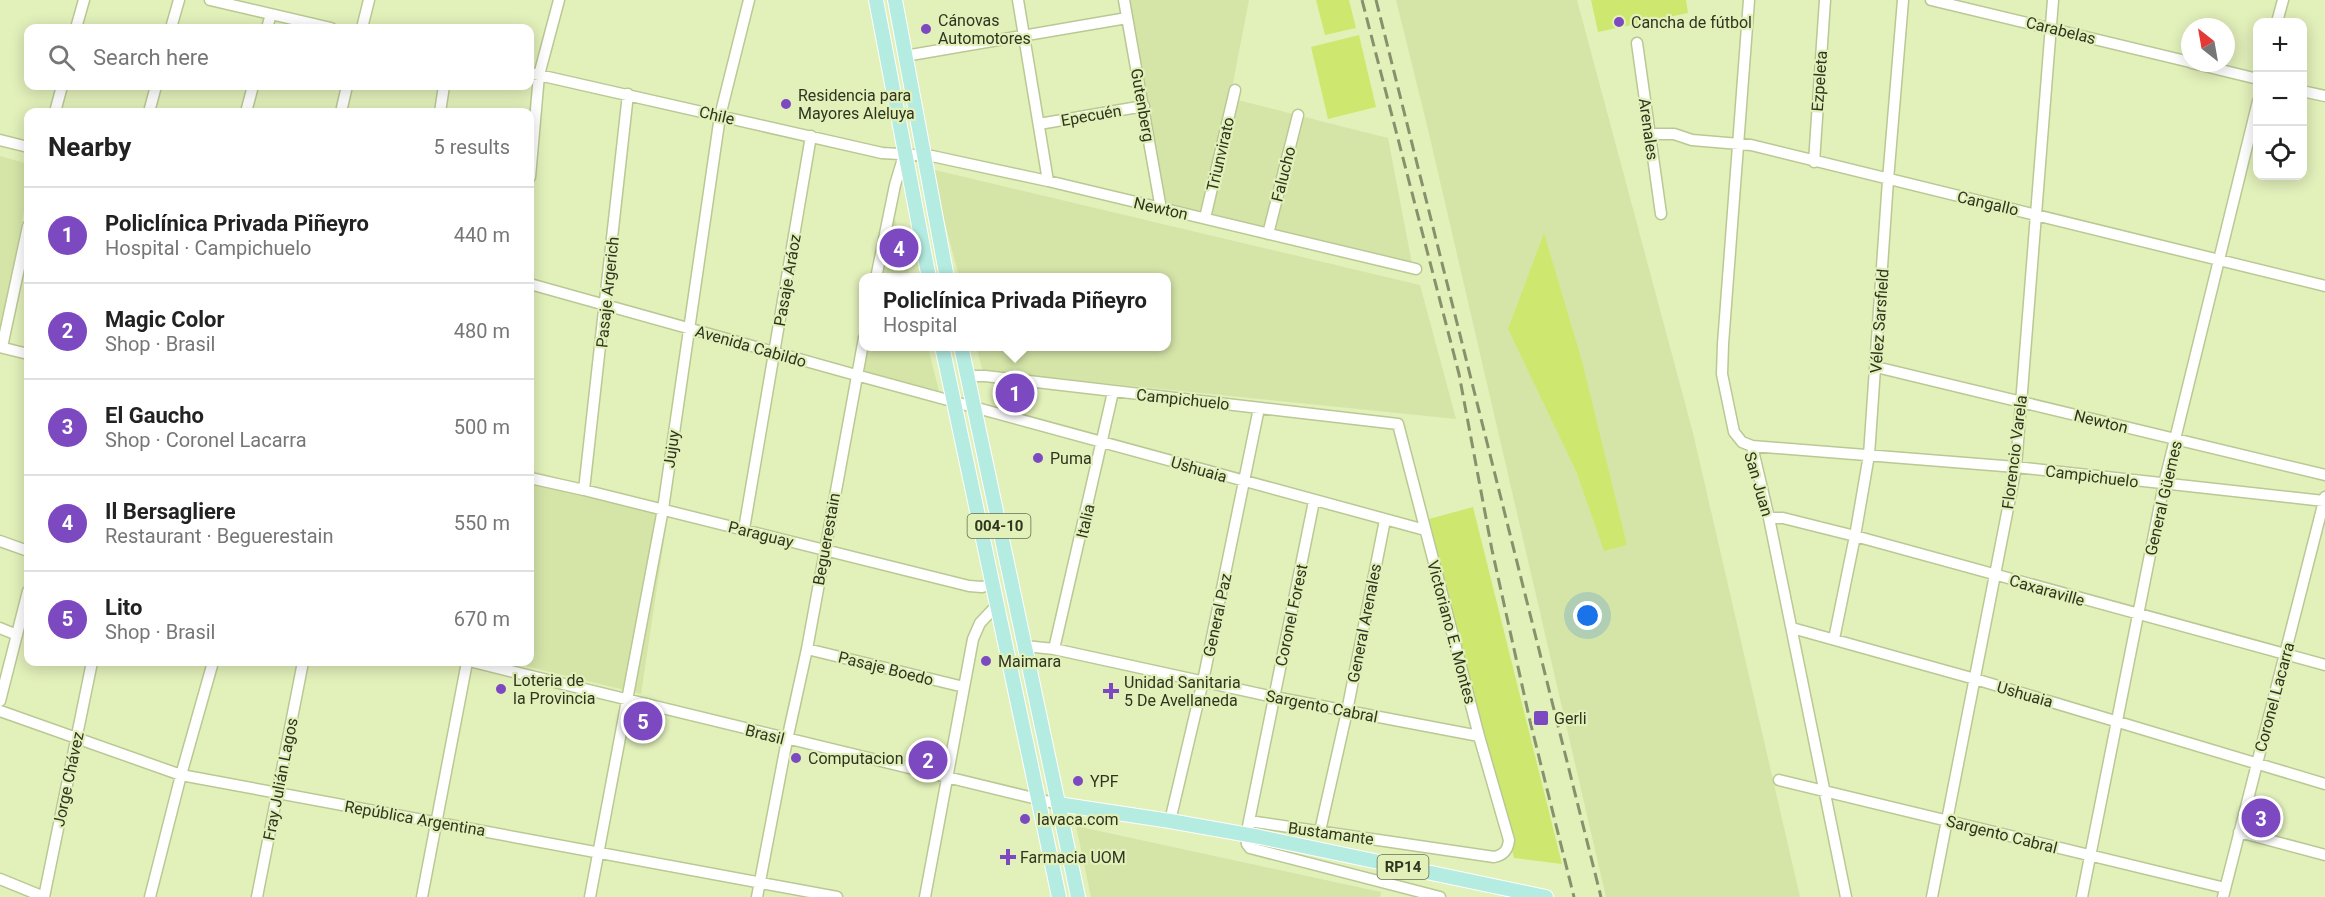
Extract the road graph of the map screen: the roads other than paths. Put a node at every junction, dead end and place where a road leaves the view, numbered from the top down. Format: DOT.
graph roads {
  1 [pos="84,0"];
  2 [pos="179,0"];
  3 [pos="210,0"];
  4 [pos="369,0"];
  5 [pos="559,0"];
  6 [pos="749,0"];
  7 [pos="876,0"];
  8 [pos="895,0"];
  9 [pos="1018,0"];
  10 [pos="1124,0"];
  11 [pos="1749,0"];
  12 [pos="1825,0"];
  13 [pos="1903,0"];
  14 [pos="1931,0"];
  15 [pos="2052,0"];
  16 [pos="2283,0"];
  17 [pos="271,14"];
  18 [pos="1127,18"];
  19 [pos="2278,18"];
  20 [pos="77,24"];
  21 [pos="172,24"];
  22 [pos="268,24"];
  23 [pos="314,24"];
  24 [pos="363,24"];
  25 [pos="2050,27"];
  26 [pos="1024,35"];
  27 [pos="1637,44"];
  28 [pos="905,56"];
  29 [pos="2181,60"];
  30 [pos="2229,72"];
  31 [pos="535,74"];
  32 [pos="2253,78"];
  33 [pos="61,90"];
  34 [pos="155,90"];
  35 [pos="252,90"];
  36 [pos="346,90"];
  37 [pos="443,90"];
  38 [pos="1235,90"];
  39 [pos="2307,92"];
  40 [pos="628,94"];
  41 [pos="2325,96"];
  42 [pos="1144,106"];
  43 [pos="56,108"];
  44 [pos="150,108"];
  45 [pos="247,108"];
  46 [pos="342,108"];
  47 [pos="441,108"];
  48 [pos="533,108"];
  49 [pos="1298,115"];
  50 [pos="720,116"];
  51 [pos="2253,121"];
  52 [pos="1039,124"];
  53 [pos="1650,134"];
  54 [pos="811,136"];
  55 [pos="0,140"];
  56 [pos="1738,144"];
  57 [pos="24,146"];
  58 [pos="904,155"];
  59 [pos="923,156"];
  60 [pos="1814,162"];
  61 [pos="1888,180"];
  62 [pos="1048,181"];
  63 [pos="1161,209"];
  64 [pos="1661,214"];
  65 [pos="2036,214"];
  66 [pos="1204,218"];
  67 [pos="1268,234"];
  68 [pos="24,244"];
  69 [pos="2219,259"];
  70 [pos="1416,269"];
  71 [pos="877,273"];
  72 [pos="928,273"];
  73 [pos="946,273"];
  74 [pos="534,285"];
  75 [pos="2325,286"];
  76 [pos="605,306"];
  77 [pos="688,328"];
  78 [pos="1,347"];
  79 [pos="861,351"];
  80 [pos="943,351"];
  81 [pos="963,351"];
  82 [pos="24,353"];
  83 [pos="775,353"];
  84 [pos="1876,367"];
  85 [pos="856,375"];
  86 [pos="968,376"];
  87 [pos="1113,392"];
  88 [pos="2021,400"];
  89 [pos="954,401"];
  90 [pos="974,406"];
  91 [pos="1259,408"];
  92 [pos="1398,424"];
  93 [pos="2176,440"];
  94 [pos="1103,442"];
  95 [pos="1752,446"];
  96 [pos="1869,455"];
  97 [pos="2016,467"];
  98 [pos="2325,475"];
  99 [pos="534,479"];
  100 [pos="1245,482"];
  101 [pos="2164,484"];
  102 [pos="584,490"];
  103 [pos="2324,499"];
  104 [pos="1314,501"];
  105 [pos="663,509"];
  106 [pos="1769,518"];
  107 [pos="1384,520"];
  108 [pos="744,529"];
  109 [pos="1425,530"];
  110 [pos="1855,536"];
  111 [pos="0,541"];
  112 [pos="824,549"];
  113 [pos="24,550"];
  114 [pos="1996,575"];
  115 [pos="993,584"];
  116 [pos="998,604"];
  117 [pos="24,607"];
  118 [pos="2138,615"];
  119 [pos="0,628"];
  120 [pos="1792,628"];
  121 [pos="17,634"];
  122 [pos="1834,639"];
  123 [pos="1024,646"];
  124 [pos="807,649"];
  125 [pos="1054,649"];
  126 [pos="2286,654"];
  127 [pos="2325,665"];
  128 [pos="91,666"];
  129 [pos="212,666"];
  130 [pos="302,666"];
  131 [pos="466,666"];
  132 [pos="488,666"];
  133 [pos="1975,680"];
  134 [pos="1203,681"];
  135 [pos="964,687"];
  136 [pos="1274,697"];
  137 [pos="628,700"];
  138 [pos="0,701"];
  139 [pos="0,711"];
  140 [pos="1347,711"];
  141 [pos="2117,722"];
  142 [pos="1479,736"];
  143 [pos="77,739"];
  144 [pos="787,740"];
  145 [pos="2257,765"];
  146 [pos="181,776"];
  147 [pos="948,779"];
  148 [pos="1779,780"];
  149 [pos="2325,784"];
  150 [pos="1825,791"];
  151 [pos="278,794"];
  152 [pos="1040,801"];
  153 [pos="1058,804"];
  154 [pos="437,821"];
  155 [pos="1170,821"];
  156 [pos="1249,821"];
  157 [pos="1948,821"];
  158 [pos="1320,831"];
  159 [pos="2239,832"];
  160 [pos="1246,836"];
  161 [pos="1509,840"];
  162 [pos="599,852"];
  163 [pos="2089,855"];
  164 [pos="2325,855"];
  165 [pos="0,879"];
  166 [pos="760,882"];
  167 [pos="2224,892"];
  168 [pos="1420,894"];
  169 [pos="44,897"];
  170 [pos="150,897"];
  171 [pos="257,897"];
  172 [pos="422,897"];
  173 [pos="590,897"];
  174 [pos="758,897"];
  175 [pos="837,897"];
  176 [pos="925,897"];
  177 [pos="1059,897"];
  178 [pos="1078,897"];
  179 [pos="1440,897"];
  180 [pos="1546,897"];
  181 [pos="1846,897"];
  182 [pos="1932,897"];
  183 [pos="2082,897"];
  1 -- 20 [label="street"];
  2 -- 21 [label="street"];
  3 -- 17 [label="street"];
  4 -- 24 [label="street"];
  5 -- 31 [label="street"];
  6 -- 50 [label="street, Jujuy"];
  7 -- 58 [label="main road"];
  8 -- 28 [label="main road"];
  9 -- 26 [label="street"];
  10 -- 18 [label="street, Gutenberg"];
  11 -- 56 [label="street, San Juan"];
  12 -- 60 [label="street, Ezpeleta"];
  13 -- 61 [label="street, Vélez Sarsfield"];
  14 -- 25 [label="street, Carabelas"];
  15 -- 25 [label="street, Florencio Varela"];
  16 -- 19 [label="street"];
  17 -- 22 [label="street"];
  17 -- 23 [label="street"];
  18 -- 26 [label="street"];
  18 -- 42 [label="street, Gutenberg"];
  25 -- 29 [label="street, Carabelas"];
  25 -- 65 [label="street, Florencio Varela"];
  26 -- 28 [label="street"];
  26 -- 52 [label="street"];
  27 -- 53 [label="street, Arenales"];
  28 -- 59 [label="main road"];
  30 -- 32 [label="street, Carabelas"];
  31 -- 40 [label="street, Chile"];
  31 -- 48 [label="street"];
  33 -- 43 [label="street"];
  34 -- 44 [label="street"];
  35 -- 45 [label="street"];
  36 -- 46 [label="street"];
  37 -- 47 [label="street"];
  38 -- 66 [label="street, Triunvirato"];
  39 -- 41 [label="street"];
  40 -- 50 [label="street, Chile"];
  40 -- 76 [label="street, Pasaje Argerich"];
  42 -- 52 [label="street, Epecuén"];
  42 -- 63 [label="street, Gutenberg"];
  49 -- 67 [label="street, Falucho"];
  50 -- 54 [label="street, Chile"];
  50 -- 77 [label="street, Jujuy"];
  51 -- 69 [label="street, General Güemes"];
  52 -- 62 [label="street"];
  53 -- 56 [label="street, Cangallo"];
  53 -- 64 [label="street, Arenales"];
  54 -- 58 [label="street, Chile"];
  54 -- 83 [label="street, Pasaje Aráoz"];
  55 -- 57 [label="street"];
  56 -- 60 [label="street, Cangallo"];
  56 -- 95 [label="street, San Juan"];
  58 -- 59 [label="street, Newton"];
  58 -- 71 [label="street"];
  58 -- 72 [label="main road"];
  59 -- 62 [label="street, Newton"];
  59 -- 73 [label="main road"];
  60 -- 61 [label="street, Cangallo"];
  61 -- 65 [label="street, Cangallo"];
  61 -- 84 [label="street, Vélez Sarsfield"];
  62 -- 63 [label="street, Newton"];
  63 -- 66 [label="street, Newton"];
  65 -- 69 [label="street, Cangallo"];
  65 -- 88 [label="street, Florencio Varela"];
  66 -- 67 [label="street, Newton"];
  67 -- 70 [label="street, Newton"];
  68 -- 78 [label="street"];
  69 -- 75 [label="street, Cangallo"];
  69 -- 93 [label="street, General Güemes"];
  74 -- 76 [label="street, Avenida Cabildo"];
  76 -- 77 [label="street, Avenida Cabildo"];
  76 -- 102 [label="street, Pasaje Argerich"];
  77 -- 83 [label="street, Avenida Cabildo"];
  77 -- 105 [label="street, Jujuy"];
  78 -- 82 [label="street"];
  79 -- 85 [label="street, Beguerestain"];
  80 -- 89 [label="main road, 004-10"];
  81 -- 86 [label="main road, 004-10"];
  83 -- 85 [label="street, Avenida Cabildo"];
  83 -- 108 [label="street, Pasaje Aráoz"];
  84 -- 88 [label="street, Newton"];
  84 -- 96 [label="street, Vélez Sarsfield"];
  85 -- 89 [label="street, Avenida Cabildo"];
  85 -- 112 [label="street, Beguerestain"];
  86 -- 87 [label="street, Campichuelo"];
  86 -- 90 [label="main road, 004-10"];
  87 -- 91 [label="street, Campichuelo"];
  87 -- 94 [label="street, Italia"];
  88 -- 93 [label="street, Newton"];
  88 -- 97 [label="street, Florencio Varela"];
  89 -- 90 [label="street, Avenida Cabildo"];
  89 -- 115 [label="main road, 004-10"];
  90 -- 94 [label="street, Ushuaia"];
  90 -- 123 [label="main road, 004-10"];
  91 -- 92 [label="street, Campichuelo"];
  91 -- 100 [label="street, General Paz"];
  92 -- 109 [label="street, Victoriano E. Montes"];
  93 -- 98 [label="street, Newton"];
  93 -- 101 [label="street, General Güemes"];
  94 -- 100 [label="street, Ushuaia"];
  94 -- 125 [label="street, Italia"];
  95 -- 96 [label="street, Campichuelo"];
  95 -- 106 [label="street, San Juan"];
  96 -- 97 [label="street, Campichuelo"];
  96 -- 110 [label="street, Vélez Sarsfield"];
  97 -- 101 [label="street, Campichuelo"];
  97 -- 114 [label="street, Florencio Varela"];
  99 -- 102 [label="street, Paraguay"];
  100 -- 104 [label="street, Ushuaia"];
  100 -- 134 [label="street, General Paz"];
  101 -- 103 [label="street, Campichuelo"];
  101 -- 118 [label="street, General Güemes"];
  102 -- 105 [label="street, Paraguay"];
  103 -- 126 [label="street, Coronel Lacarra"];
  104 -- 107 [label="street, Ushuaia"];
  104 -- 136 [label="street, Coronel Forest"];
  105 -- 108 [label="street, Paraguay"];
  105 -- 137 [label="street, Jujuy"];
  106 -- 110 [label="street, Caxaraville"];
  106 -- 120 [label="street, San Juan"];
  107 -- 109 [label="street, Ushuaia"];
  107 -- 140 [label="street, General Arenales"];
  108 -- 112 [label="street, Paraguay"];
  109 -- 142 [label="street, Victoriano E. Montes"];
  110 -- 114 [label="street, Caxaraville"];
  110 -- 122 [label="street, Vélez Sarsfield"];
  111 -- 113 [label="street"];
  112 -- 115 [label="street, Paraguay"];
  112 -- 124 [label="street, Beguerestain"];
  114 -- 118 [label="street, Caxaraville"];
  114 -- 133 [label="street, Florencio Varela"];
  115 -- 116 [label="main road, 004-10"];
  116 -- 135 [label="street"];
  116 -- 152 [label="main road, 004-10"];
  117 -- 121 [label="street"];
  118 -- 126 [label="street, Caxaraville"];
  118 -- 141 [label="street, General Güemes"];
  119 -- 121 [label="street"];
  120 -- 122 [label="street, Ushuaia"];
  120 -- 150 [label="street, San Juan"];
  121 -- 138 [label="street"];
  122 -- 133 [label="street, Ushuaia"];
  123 -- 125 [label="street, Sargento Cabral"];
  123 -- 153 [label="main road, 004-10"];
  124 -- 135 [label="street, Pasaje Boedo"];
  124 -- 144 [label="street, Beguerestain"];
  125 -- 134 [label="street, Sargento Cabral"];
  126 -- 127 [label="street, Caxaraville"];
  126 -- 145 [label="street, Coronel Lacarra"];
  128 -- 143 [label="street, Jorge Chávez"];
  129 -- 146 [label="street"];
  130 -- 151 [label="street, Fray Julián Lagos"];
  131 -- 154 [label="street"];
  132 -- 137 [label="street, Brasil"];
  133 -- 141 [label="street, Ushuaia"];
  133 -- 157 [label="street, Florencio Varela"];
  134 -- 136 [label="street, Sargento Cabral"];
  134 -- 155 [label="street, General Paz"];
  135 -- 147 [label="street"];
  136 -- 140 [label="street, Sargento Cabral"];
  136 -- 156 [label="street, Coronel Forest"];
  137 -- 144 [label="street, Brasil"];
  137 -- 162 [label="street, Jujuy"];
  139 -- 143 [label="street, República Argentina"];
  140 -- 142 [label="street, Sargento Cabral"];
  140 -- 158 [label="street, General Arenales"];
  141 -- 145 [label="street, Ushuaia"];
  141 -- 163 [label="street, General Güemes"];
  142 -- 161 [label="street, Victoriano E. Montes"];
  143 -- 146 [label="street, República Argentina"];
  143 -- 169 [label="street, Jorge Chávez"];
  144 -- 147 [label="street, Brasil"];
  144 -- 166 [label="street, Beguerestain"];
  145 -- 149 [label="street, Ushuaia"];
  145 -- 159 [label="street, Coronel Lacarra"];
  146 -- 151 [label="street, República Argentina"];
  146 -- 170 [label="street"];
  147 -- 152 [label="street, Brasil"];
  147 -- 176 [label="street"];
  148 -- 150 [label="street, Sargento Cabral"];
  150 -- 157 [label="street, Sargento Cabral"];
  150 -- 181 [label="street, San Juan"];
  151 -- 154 [label="street, República Argentina"];
  151 -- 171 [label="street, Fray Julián Lagos"];
  152 -- 153 [label="street, Brasil"];
  152 -- 177 [label="main road"];
  153 -- 155 [label="main road, RP14"];
  153 -- 178 [label="main road"];
  154 -- 162 [label="street, República Argentina"];
  154 -- 172 [label="street"];
  155 -- 160 [label="main road, RP14"];
  156 -- 158 [label="street, Bustamante"];
  156 -- 160 [label="street, Coronel Forest"];
  157 -- 163 [label="street, Sargento Cabral"];
  157 -- 182 [label="street, Florencio Varela"];
  158 -- 161 [label="street, Bustamante"];
  159 -- 164 [label="street"];
  159 -- 167 [label="street, Coronel Lacarra"];
  160 -- 168 [label="street"];
  160 -- 180 [label="main road, RP14"];
  162 -- 166 [label="street, República Argentina"];
  162 -- 173 [label="street, Jujuy"];
  163 -- 167 [label="street, Sargento Cabral"];
  163 -- 183 [label="street, General Güemes"];
  165 -- 169 [label="street"];
  166 -- 174 [label="street, Beguerestain"];
  166 -- 175 [label="street, República Argentina"];
  168 -- 179 [label="street"];
}
